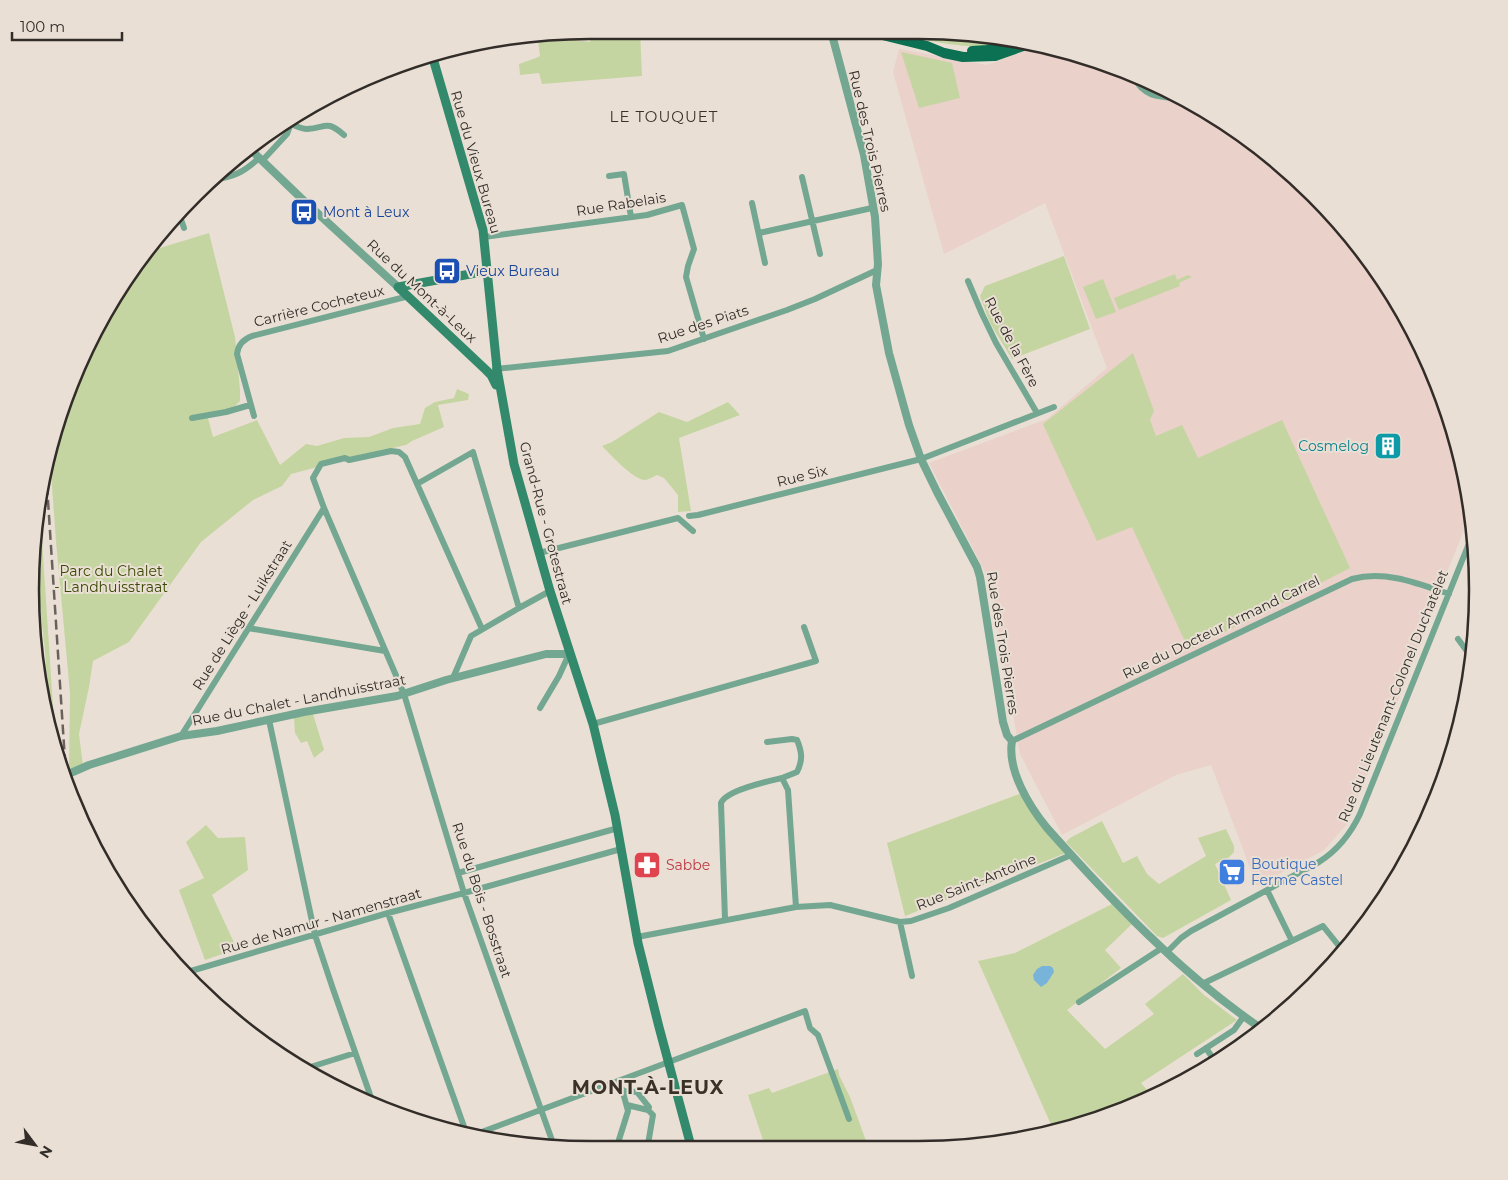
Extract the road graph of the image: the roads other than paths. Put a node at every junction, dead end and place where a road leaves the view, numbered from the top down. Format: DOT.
graph roads {
  1 [pos="833,39"];
  2 [pos="899,39"];
  3 [pos="927,46"];
  4 [pos="1009,46"];
  5 [pos="1020,48"];
  6 [pos="434,62"];
  7 [pos="1140,86"];
  8 [pos="1162,96"];
  9 [pos="297,124"];
  10 [pos="289,129"];
  11 [pos="344,135"];
  12 [pos="254,153"];
  13 [pos="261,160"];
  14 [pos="609,176"];
  15 [pos="802,177"];
  16 [pos="224,178"];
  17 [pos="752,203"];
  18 [pos="872,208"];
  19 [pos="631,217"];
  20 [pos="181,221"];
  21 [pos="812,221"];
  22 [pos="184,228"];
  23 [pos="759,233"];
  24 [pos="484,237"];
  25 [pos="820,254"];
  26 [pos="765,263"];
  27 [pos="877,270"];
  28 [pos="487,271"];
  29 [pos="968,281"];
  30 [pos="398,286"];
  31 [pos="409,296"];
  32 [pos="704,338"];
  33 [pos="497,369"];
  34 [pos="486,370"];
  35 [pos="501,398"];
  36 [pos="250,404"];
  37 [pos="1054,407"];
  38 [pos="1037,413"];
  39 [pos="254,416"];
  40 [pos="192,418"];
  41 [pos="922,459"];
  42 [pos="417,484"];
  43 [pos="324,508"];
  44 [pos="689,516"];
  45 [pos="694,531"];
  46 [pos="1467,547"];
  47 [pos="539,553"];
  48 [pos="550,591"];
  49 [pos="1449,594"];
  50 [pos="518,608"];
  51 [pos="804,627"];
  52 [pos="248,628"];
  53 [pos="482,629"];
  54 [pos="1458,639"];
  55 [pos="1466,650"];
  56 [pos="385,651"];
  57 [pos="569,654"];
  58 [pos="453,678"];
  59 [pos="404,694"];
  60 [pos="540,708"];
  61 [pos="269,720"];
  62 [pos="593,724"];
  63 [pos="181,736"];
  64 [pos="1012,741"];
  65 [pos="767,742"];
  66 [pos="70,773"];
  67 [pos="782,778"];
  68 [pos="618,828"];
  69 [pos="621,849"];
  70 [pos="1071,855"];
  71 [pos="458,873"];
  72 [pos="1267,890"];
  73 [pos="464,893"];
  74 [pos="796,906"];
  75 [pos="388,913"];
  76 [pos="725,919"];
  77 [pos="900,922"];
  78 [pos="315,935"];
  79 [pos="637,937"];
  80 [pos="1292,941"];
  81 [pos="1338,945"];
  82 [pos="1164,950"];
  83 [pos="192,971"];
  84 [pos="912,976"];
  85 [pos="1202,984"];
  86 [pos="1079,1002"];
  87 [pos="1244,1016"];
  88 [pos="1256,1025"];
  89 [pos="1206,1048"];
  90 [pos="355,1053"];
  91 [pos="1197,1054"];
  92 [pos="1211,1056"];
  93 [pos="668,1062"];
  94 [pos="313,1066"];
  95 [pos="619,1082"];
  96 [pos="623,1091"];
  97 [pos="370,1095"];
  98 [pos="627,1105"];
  99 [pos="648,1110"];
  100 [pos="542,1111"];
  101 [pos="849,1119"];
  102 [pos="464,1126"];
  103 [pos="484,1131"];
  104 [pos="552,1140"];
  105 [pos="619,1141"];
  106 [pos="649,1141"];
  107 [pos="690,1141"];
  1 -- 18 [label="street, Rue des Trois Pierres"];
  2 -- 3 [label="main road"];
  3 -- 4 [label="main road"];
  3 -- 5 [label="main road"];
  6 -- 24 [label="main road, Rue du Vieux Bureau"];
  7 -- 8 [label="street"];
  9 -- 11 [label="street"];
  10 -- 13 [label="street"];
  12 -- 13 [label="street, Rue du Mont-à-Leux"];
  13 -- 16 [label="street"];
  13 -- 30 [label="street, Rue du Mont-à-Leux"];
  14 -- 19 [label="street"];
  15 -- 21 [label="street"];
  17 -- 23 [label="street"];
  18 -- 21 [label="street"];
  18 -- 27 [label="street, Rue des Trois Pierres"];
  19 -- 24 [label="street, Rue Rabelais"];
  19 -- 32 [label="street, Rue Rabelais"];
  20 -- 22 [label="street"];
  21 -- 23 [label="street"];
  21 -- 25 [label="street"];
  23 -- 26 [label="street"];
  24 -- 28 [label="main road, Rue du Vieux Bureau"];
  27 -- 32 [label="street, Rue des Piats"];
  27 -- 41 [label="street, Rue des Trois Pierres"];
  28 -- 30 [label="main road"];
  28 -- 33 [label="main road, Rue du Vieux Bureau"];
  29 -- 38 [label="street, Rue de la Fère"];
  30 -- 31 [label="main road, Rue du Mont-à-Leux"];
  31 -- 34 [label="main road, Rue du Mont-à-Leux"];
  31 -- 36 [label="street, Carrière Cocheteux"];
  32 -- 33 [label="street, Rue des Piats"];
  33 -- 34 [label="street"];
  33 -- 35 [label="main road, Rue du Vieux Bureau"];
  34 -- 35 [label="main road, Rue du Mont-à-Leux"];
  35 -- 47 [label="main road, Grand-Rue - Grotestraat"];
  36 -- 39 [label="street, Carrière Cocheteux"];
  36 -- 40 [label="street"];
  37 -- 38 [label="street"];
  38 -- 41 [label="street"];
  41 -- 44 [label="street, Rue Six"];
  41 -- 64 [label="street, Rue des Trois Pierres"];
  42 -- 43 [label="street, Rue du Bois - Bosstraat"];
  42 -- 50 [label="street"];
  42 -- 53 [label="street"];
  43 -- 52 [label="street, Rue de Liège - Luikstraat"];
  43 -- 56 [label="street, Rue du Bois - Bosstraat"];
  45 -- 47 [label="street"];
  46 -- 49 [label="street, Rue du Lieutenant-Colonel Duchatelet"];
  47 -- 48 [label="main road, Grand-Rue - Grotestraat"];
  48 -- 50 [label="street"];
  48 -- 57 [label="main road, Grand-Rue - Grotestraat"];
  49 -- 64 [label="street, Rue du Docteur Armand Carrel"];
  49 -- 72 [label="street, Rue du Lieutenant-Colonel Duchatelet"];
  50 -- 53 [label="street"];
  51 -- 62 [label="street"];
  52 -- 56 [label="street"];
  52 -- 63 [label="street, Rue de Liège - Luikstraat"];
  53 -- 58 [label="street"];
  54 -- 55 [label="street"];
  56 -- 59 [label="street, Rue du Bois - Bosstraat"];
  57 -- 58 [label="street, Rue du Chalet - Landhuisstraat"];
  57 -- 60 [label="street"];
  57 -- 62 [label="main road, Grand-Rue - Grotestraat"];
  58 -- 59 [label="street, Rue du Chalet - Landhuisstraat"];
  59 -- 61 [label="street, Rue du Chalet - Landhuisstraat"];
  59 -- 71 [label="street, Rue du Bois - Bosstraat"];
  61 -- 63 [label="street, Rue du Chalet - Landhuisstraat"];
  61 -- 78 [label="street"];
  62 -- 68 [label="main road, Grand-Rue - Grotestraat"];
  63 -- 66 [label="street, Rue du Chalet - Landhuisstraat"];
  64 -- 70 [label="street, Rue des Trois Pierres"];
  65 -- 67 [label="street"];
  67 -- 74 [label="street"];
  67 -- 76 [label="street"];
  68 -- 69 [label="main road, Grand-Rue - Grotestraat"];
  68 -- 71 [label="street"];
  69 -- 73 [label="street, Rue de Namur - Namenstraat"];
  69 -- 79 [label="main road, Grand-Rue - Grotestraat"];
  70 -- 77 [label="street, Rue Saint-Antoine"];
  70 -- 82 [label="street, Rue des Trois Pierres"];
  71 -- 73 [label="street, Rue du Bois - Bosstraat"];
  72 -- 80 [label="street"];
  72 -- 82 [label="street, Rue du Lieutenant-Colonel Duchatelet"];
  73 -- 75 [label="street, Rue de Namur - Namenstraat"];
  73 -- 100 [label="street, Rue du Bois - Bosstraat"];
  74 -- 76 [label="street, Rue Saint-Antoine"];
  74 -- 77 [label="street, Rue Saint-Antoine"];
  75 -- 78 [label="street, Rue de Namur - Namenstraat"];
  75 -- 102 [label="street"];
  76 -- 79 [label="street, Rue Saint-Antoine"];
  77 -- 84 [label="street"];
  78 -- 83 [label="street, Rue de Namur - Namenstraat"];
  78 -- 90 [label="street"];
  79 -- 93 [label="main road, Grand-Rue - Grotestraat"];
  80 -- 81 [label="street"];
  80 -- 85 [label="street"];
  82 -- 85 [label="street, Rue des Trois Pierres"];
  82 -- 86 [label="street, Rue du Lieutenant-Colonel Duchatelet"];
  85 -- 87 [label="street, Rue des Trois Pierres"];
  87 -- 88 [label="street, Rue des Trois Pierres"];
  87 -- 89 [label="street"];
  89 -- 91 [label="street"];
  89 -- 92 [label="street"];
  90 -- 94 [label="street"];
  90 -- 97 [label="street"];
  93 -- 95 [label="street"];
  93 -- 101 [label="street"];
  93 -- 107 [label="main road, Grand-Rue - Grotestraat"];
  95 -- 96 [label="street"];
  95 -- 100 [label="street"];
  96 -- 98 [label="street"];
  96 -- 99 [label="street"];
  98 -- 99 [label="street"];
  98 -- 105 [label="street"];
  99 -- 106 [label="street"];
  100 -- 103 [label="street"];
  100 -- 104 [label="street, Rue du Bois - Bosstraat"];
}
